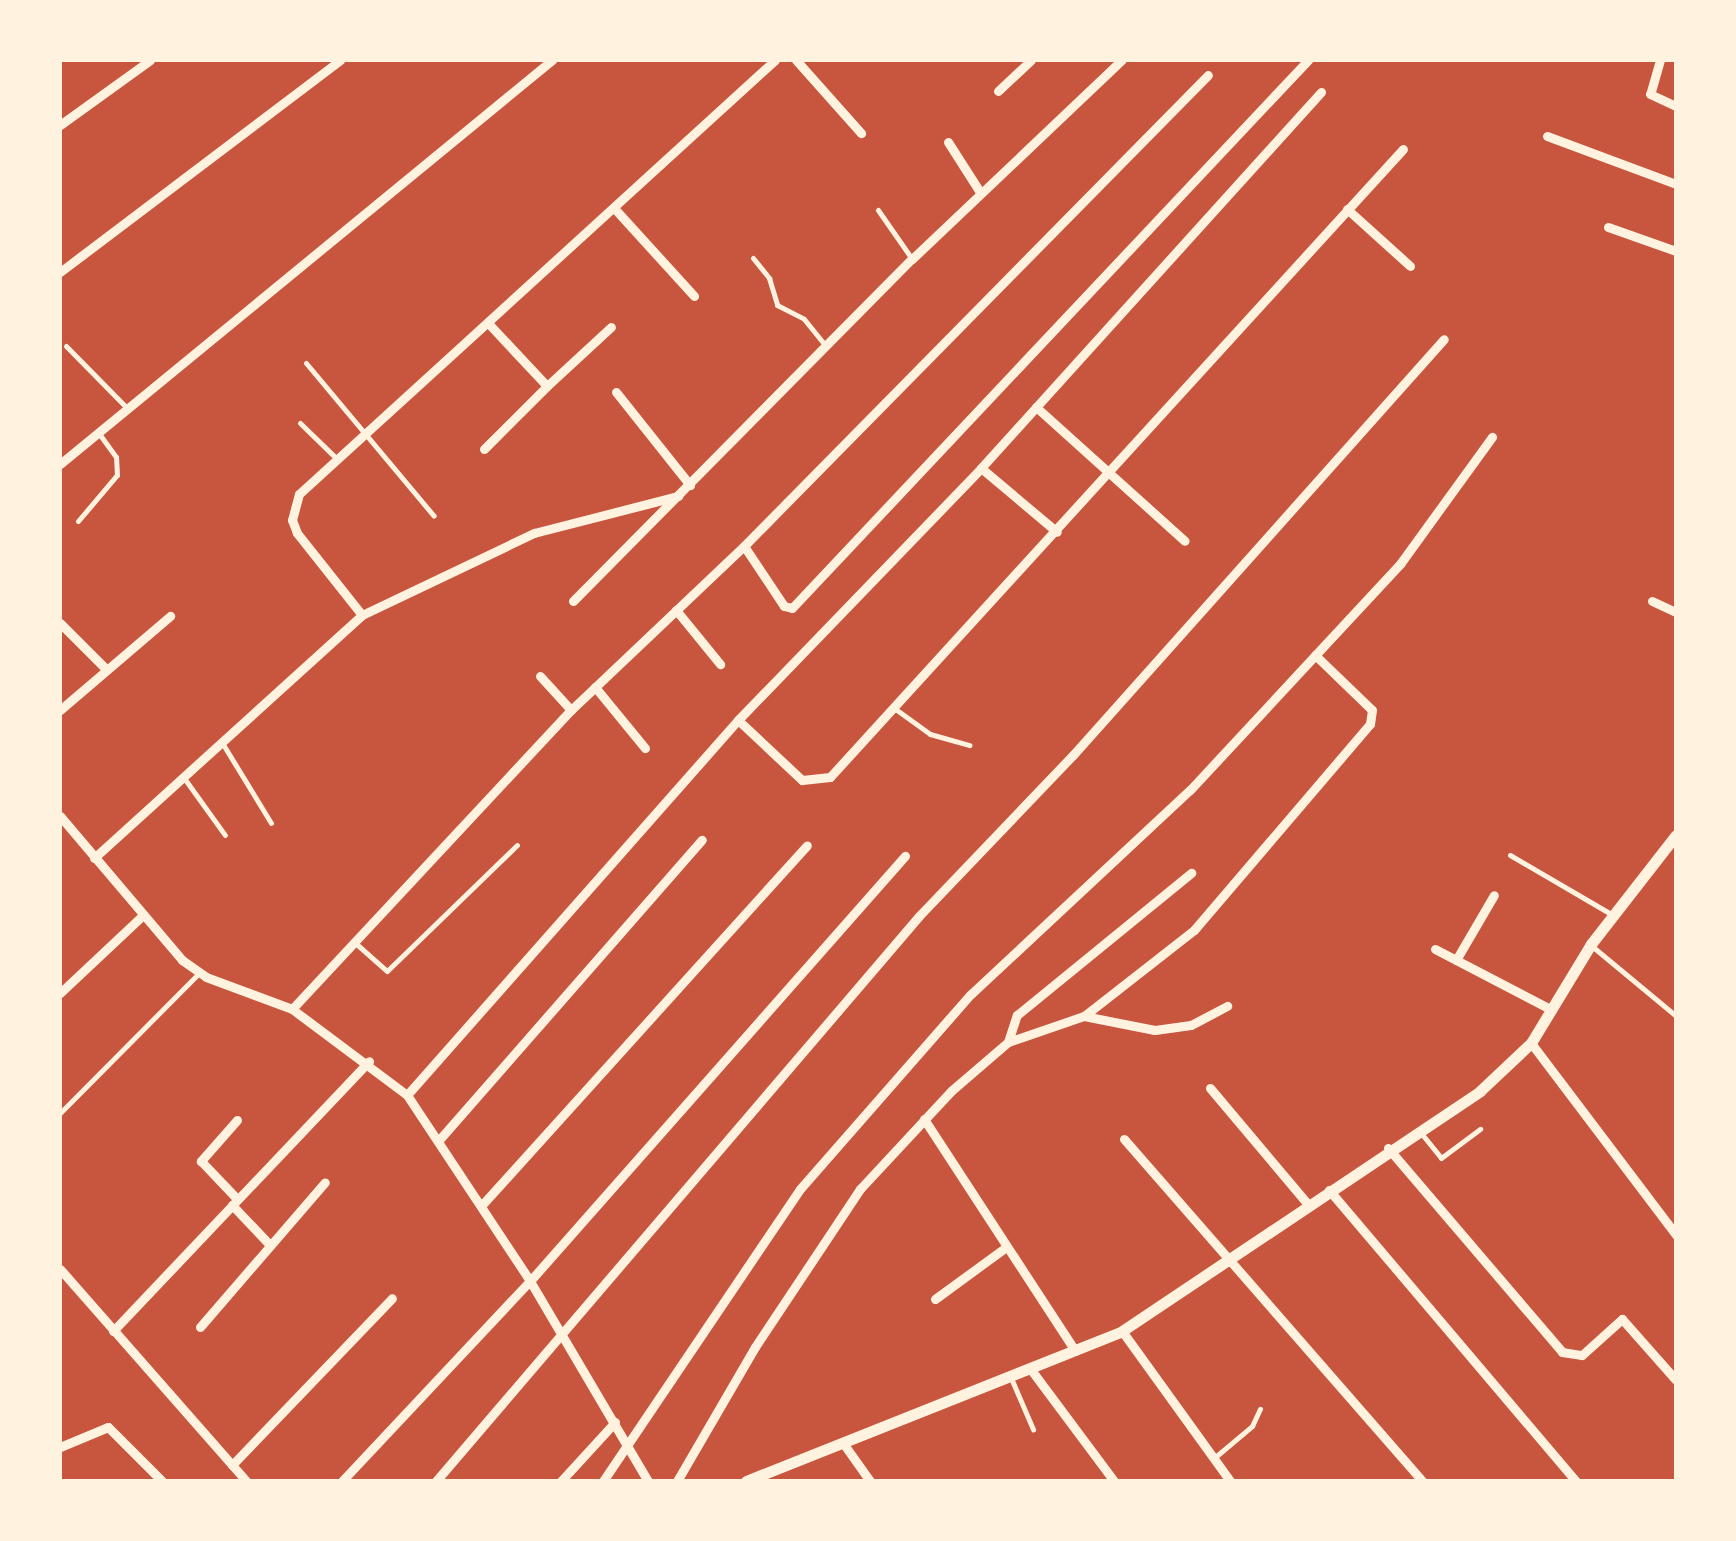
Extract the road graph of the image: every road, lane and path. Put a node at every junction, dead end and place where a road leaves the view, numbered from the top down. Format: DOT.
graph roads {
  1 [pos="150,60"];
  2 [pos="340,60"];
  3 [pos="552,60"];
  4 [pos="775,60"];
  5 [pos="796,60"];
  6 [pos="1031,60"];
  7 [pos="1122,60"];
  8 [pos="1308,60"];
  9 [pos="1660,60"];
  10 [pos="1208,75"];
  11 [pos="998,91"];
  12 [pos="1321,92"];
  13 [pos="1676,106"];
  14 [pos="60,125"];
  15 [pos="861,133"];
  16 [pos="1546,136"];
  17 [pos="948,142"];
  18 [pos="1404,148"];
  19 [pos="1676,184"];
  20 [pos="980,192"];
  21 [pos="614,208"];
  22 [pos="1347,209"];
  23 [pos="878,210"];
  24 [pos="1608,228"];
  25 [pos="1676,251"];
  26 [pos="752,258"];
  27 [pos="912,259"];
  28 [pos="1410,266"];
  29 [pos="60,272"];
  30 [pos="694,296"];
  31 [pos="488,323"];
  32 [pos="612,326"];
  33 [pos="1444,338"];
  34 [pos="66,346"];
  35 [pos="826,346"];
  36 [pos="306,363"];
  37 [pos="547,386"];
  38 [pos="616,392"];
  39 [pos="1036,407"];
  40 [pos="126,408"];
  41 [pos="300,423"];
  42 [pos="365,431"];
  43 [pos="96,432"];
  44 [pos="1492,437"];
  45 [pos="484,449"];
  46 [pos="336,458"];
  47 [pos="60,464"];
  48 [pos="981,468"];
  49 [pos="1108,473"];
  50 [pos="690,484"];
  51 [pos="678,496"];
  52 [pos="434,516"];
  53 [pos="78,521"];
  54 [pos="1057,532"];
  55 [pos="1185,541"];
  56 [pos="744,546"];
  57 [pos="572,601"];
  58 [pos="1652,601"];
  59 [pos="676,610"];
  60 [pos="1676,612"];
  61 [pos="170,616"];
  62 [pos="362,616"];
  63 [pos="60,623"];
  64 [pos="1315,656"];
  65 [pos="720,664"];
  66 [pos="106,670"];
  67 [pos="540,676"];
  68 [pos="595,687"];
  69 [pos="894,708"];
  70 [pos="60,710"];
  71 [pos="571,710"];
  72 [pos="738,720"];
  73 [pos="221,740"];
  74 [pos="970,746"];
  75 [pos="645,748"];
  76 [pos="184,778"];
  77 [pos="60,816"];
  78 [pos="272,823"];
  79 [pos="71,830"];
  80 [pos="1676,835"];
  81 [pos="225,836"];
  82 [pos="60,839"];
  83 [pos="702,840"];
  84 [pos="517,845"];
  85 [pos="806,845"];
  86 [pos="905,856"];
  87 [pos="1510,856"];
  88 [pos="94,858"];
  89 [pos="1191,872"];
  90 [pos="1494,895"];
  91 [pos="1614,916"];
  92 [pos="141,917"];
  93 [pos="351,939"];
  94 [pos="1591,944"];
  95 [pos="1435,949"];
  96 [pos="1456,960"];
  97 [pos="198,974"];
  98 [pos="60,993"];
  99 [pos="1227,1006"];
  100 [pos="292,1009"];
  101 [pos="1552,1010"];
  102 [pos="1084,1016"];
  103 [pos="1676,1016"];
  104 [pos="1008,1042"];
  105 [pos="1532,1043"];
  106 [pos="369,1061"];
  107 [pos="1210,1088"];
  108 [pos="406,1095"];
  109 [pos="60,1113"];
  110 [pos="924,1119"];
  111 [pos="236,1120"];
  112 [pos="1419,1130"];
  113 [pos="1480,1130"];
  114 [pos="440,1140"];
  115 [pos="1124,1140"];
  116 [pos="1388,1148"];
  117 [pos="325,1182"];
  118 [pos="1328,1189"];
  119 [pos="234,1202"];
  120 [pos="1308,1203"];
  121 [pos="481,1206"];
  122 [pos="1676,1235"];
  123 [pos="270,1245"];
  124 [pos="1006,1247"];
  125 [pos="1229,1256"];
  126 [pos="60,1269"];
  127 [pos="530,1281"];
  128 [pos="392,1298"];
  129 [pos="935,1299"];
  130 [pos="200,1327"];
  131 [pos="113,1331"];
  132 [pos="1122,1331"];
  133 [pos="563,1338"];
  134 [pos="1076,1352"];
  135 [pos="1032,1370"];
  136 [pos="1012,1378"];
  137 [pos="1676,1380"];
  138 [pos="1260,1408"];
  139 [pos="614,1422"];
  140 [pos="1032,1428"];
  141 [pos="843,1443"];
  142 [pos="60,1447"];
  143 [pos="630,1448"];
  144 [pos="1214,1458"];
  145 [pos="232,1465"];
  146 [pos="773,1468"];
  147 [pos="753,1479"];
  148 [pos="162,1481"];
  149 [pos="246,1481"];
  150 [pos="342,1481"];
  151 [pos="436,1481"];
  152 [pos="561,1481"];
  153 [pos="603,1481"];
  154 [pos="648,1481"];
  155 [pos="677,1481"];
  156 [pos="783,1481"];
  157 [pos="870,1481"];
  158 [pos="1114,1481"];
  159 [pos="1230,1481"];
  160 [pos="1422,1481"];
  161 [pos="1576,1481"];
  1 -- 14 [label="street"];
  2 -- 29 [label="street"];
  3 -- 40 [label="street"];
  4 -- 21 [label="street"];
  5 -- 15 [label="street"];
  6 -- 11 [label="street"];
  7 -- 20 [label="street"];
  8 -- 56 [label="street"];
  9 -- 13 [label="street"];
  10 -- 56 [label="street"];
  12 -- 39 [label="street"];
  16 -- 19 [label="street"];
  17 -- 20 [label="street"];
  18 -- 22 [label="street"];
  20 -- 27 [label="street"];
  21 -- 30 [label="street"];
  21 -- 31 [label="street"];
  22 -- 28 [label="street"];
  22 -- 49 [label="street"];
  23 -- 27 [label="lane"];
  24 -- 25 [label="street"];
  26 -- 35 [label="lane"];
  27 -- 35 [label="street"];
  31 -- 37 [label="street"];
  31 -- 42 [label="street"];
  32 -- 37 [label="street"];
  33 -- 133 [label="street"];
  34 -- 40 [label="lane"];
  35 -- 50 [label="street"];
  36 -- 42 [label="lane"];
  37 -- 45 [label="street"];
  38 -- 50 [label="street"];
  39 -- 48 [label="street"];
  39 -- 49 [label="street"];
  40 -- 43 [label="street"];
  41 -- 46 [label="lane"];
  42 -- 46 [label="street"];
  42 -- 52 [label="lane"];
  43 -- 47 [label="street"];
  43 -- 53 [label="lane"];
  44 -- 64 [label="street"];
  46 -- 62 [label="street"];
  48 -- 54 [label="street"];
  48 -- 72 [label="street"];
  49 -- 54 [label="street"];
  49 -- 55 [label="street"];
  50 -- 51 [label="street"];
  51 -- 57 [label="street"];
  51 -- 62 [label="street"];
  54 -- 69 [label="street"];
  56 -- 59 [label="street"];
  58 -- 60 [label="street"];
  59 -- 65 [label="street"];
  59 -- 68 [label="street"];
  61 -- 66 [label="street"];
  62 -- 73 [label="street"];
  63 -- 66 [label="street"];
  64 -- 102 [label="street"];
  64 -- 143 [label="street"];
  66 -- 70 [label="street"];
  67 -- 71 [label="street"];
  68 -- 71 [label="street"];
  68 -- 75 [label="street"];
  69 -- 72 [label="street"];
  69 -- 74 [label="lane"];
  71 -- 93 [label="street"];
  72 -- 108 [label="street"];
  73 -- 76 [label="street"];
  73 -- 78 [label="lane"];
  76 -- 81 [label="lane"];
  76 -- 88 [label="street"];
  77 -- 79 [label="street"];
  79 -- 82 [label="street"];
  79 -- 88 [label="street"];
  80 -- 91 [label="street"];
  83 -- 114 [label="street"];
  84 -- 93 [label="lane"];
  85 -- 121 [label="street"];
  86 -- 127 [label="street"];
  87 -- 91 [label="lane"];
  88 -- 92 [label="street"];
  89 -- 104 [label="street"];
  90 -- 96 [label="street"];
  91 -- 94 [label="street"];
  92 -- 97 [label="street"];
  92 -- 98 [label="street"];
  93 -- 100 [label="street"];
  94 -- 101 [label="street"];
  94 -- 103 [label="lane"];
  95 -- 96 [label="street"];
  96 -- 101 [label="street"];
  97 -- 100 [label="street"];
  97 -- 109 [label="lane"];
  99 -- 102 [label="street"];
  100 -- 106 [label="street"];
  101 -- 105 [label="street"];
  102 -- 104 [label="street"];
  104 -- 110 [label="street"];
  105 -- 112 [label="street"];
  105 -- 122 [label="street"];
  106 -- 108 [label="street"];
  106 -- 119 [label="street"];
  107 -- 120 [label="street"];
  108 -- 114 [label="street"];
  110 -- 124 [label="street"];
  110 -- 155 [label="street"];
  111 -- 119 [label="street"];
  112 -- 113 [label="lane"];
  112 -- 116 [label="street"];
  114 -- 121 [label="street"];
  115 -- 125 [label="street"];
  116 -- 118 [label="street"];
  116 -- 137 [label="street"];
  117 -- 123 [label="street"];
  118 -- 120 [label="street"];
  118 -- 161 [label="street"];
  119 -- 123 [label="street"];
  119 -- 131 [label="street"];
  120 -- 125 [label="street"];
  121 -- 127 [label="street"];
  123 -- 130 [label="street"];
  124 -- 129 [label="street"];
  124 -- 134 [label="street"];
  125 -- 132 [label="street"];
  125 -- 160 [label="street"];
  126 -- 131 [label="street"];
  127 -- 133 [label="street"];
  127 -- 150 [label="street"];
  128 -- 145 [label="street"];
  131 -- 145 [label="street"];
  132 -- 134 [label="street"];
  132 -- 144 [label="street"];
  133 -- 139 [label="street"];
  133 -- 151 [label="street"];
  134 -- 135 [label="street"];
  135 -- 136 [label="street"];
  135 -- 158 [label="street"];
  136 -- 140 [label="lane"];
  136 -- 141 [label="street"];
  138 -- 144 [label="lane"];
  139 -- 143 [label="street"];
  139 -- 152 [label="street"];
  141 -- 146 [label="street"];
  141 -- 157 [label="street"];
  142 -- 148 [label="street"];
  143 -- 153 [label="street"];
  143 -- 154 [label="street"];
  144 -- 159 [label="street"];
  145 -- 149 [label="street"];
  146 -- 147 [label="street"];
  146 -- 156 [label="street"];
}
